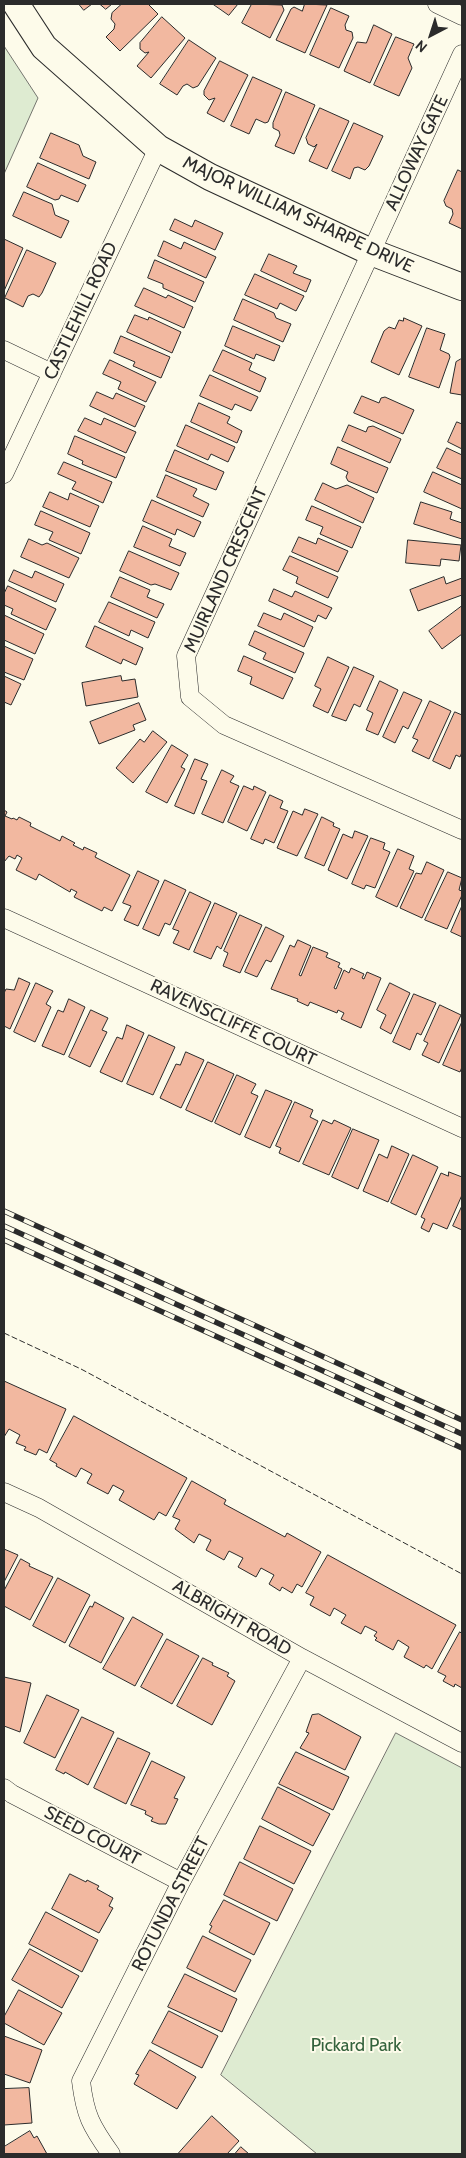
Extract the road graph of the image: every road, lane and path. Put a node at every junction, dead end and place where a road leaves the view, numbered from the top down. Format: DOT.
graph roads {
  1 [pos="16,4"];
  2 [pos="437,4"];
  3 [pos="462,16"];
  4 [pos="462,54"];
  5 [pos="158,148"];
  6 [pos="371,252"];
  7 [pos="462,287"];
  8 [pos="4,350"];
  9 [pos="52,373"];
  10 [pos="4,474"];
  11 [pos="462,830"];
  12 [pos="4,918"];
  13 [pos="462,1128"];
  14 [pos="4,1492"];
  15 [pos="302,1658"];
  16 [pos="462,1743"];
  17 [pos="4,1788"];
  18 [pos="181,1882"];
  19 [pos="110,2154"];
  1 -- 5 [label="street, MAJOR WILLIAM SHARPE DRIVE"];
  2 -- 3 [label="street"];
  4 -- 6 [label="street, ALLOWAY GATE"];
  5 -- 6 [label="street, MAJOR WILLIAM SHARPE DRIVE"];
  5 -- 9 [label="street, CASTLEHILL ROAD"];
  6 -- 7 [label="street, MAJOR WILLIAM SHARPE DRIVE"];
  6 -- 11 [label="street, MUIRLAND CRESCENT"];
  8 -- 9 [label="street"];
  9 -- 10 [label="street, CASTLEHILL ROAD"];
  12 -- 13 [label="street, RAVENSCLIFFE COURT"];
  14 -- 15 [label="street, ALBRIGHT ROAD"];
  15 -- 16 [label="street, ALBRIGHT ROAD"];
  15 -- 18 [label="street, ROTUNDA STREET"];
  17 -- 18 [label="street, SEED COURT"];
  18 -- 19 [label="street, ROTUNDA STREET"];
}
